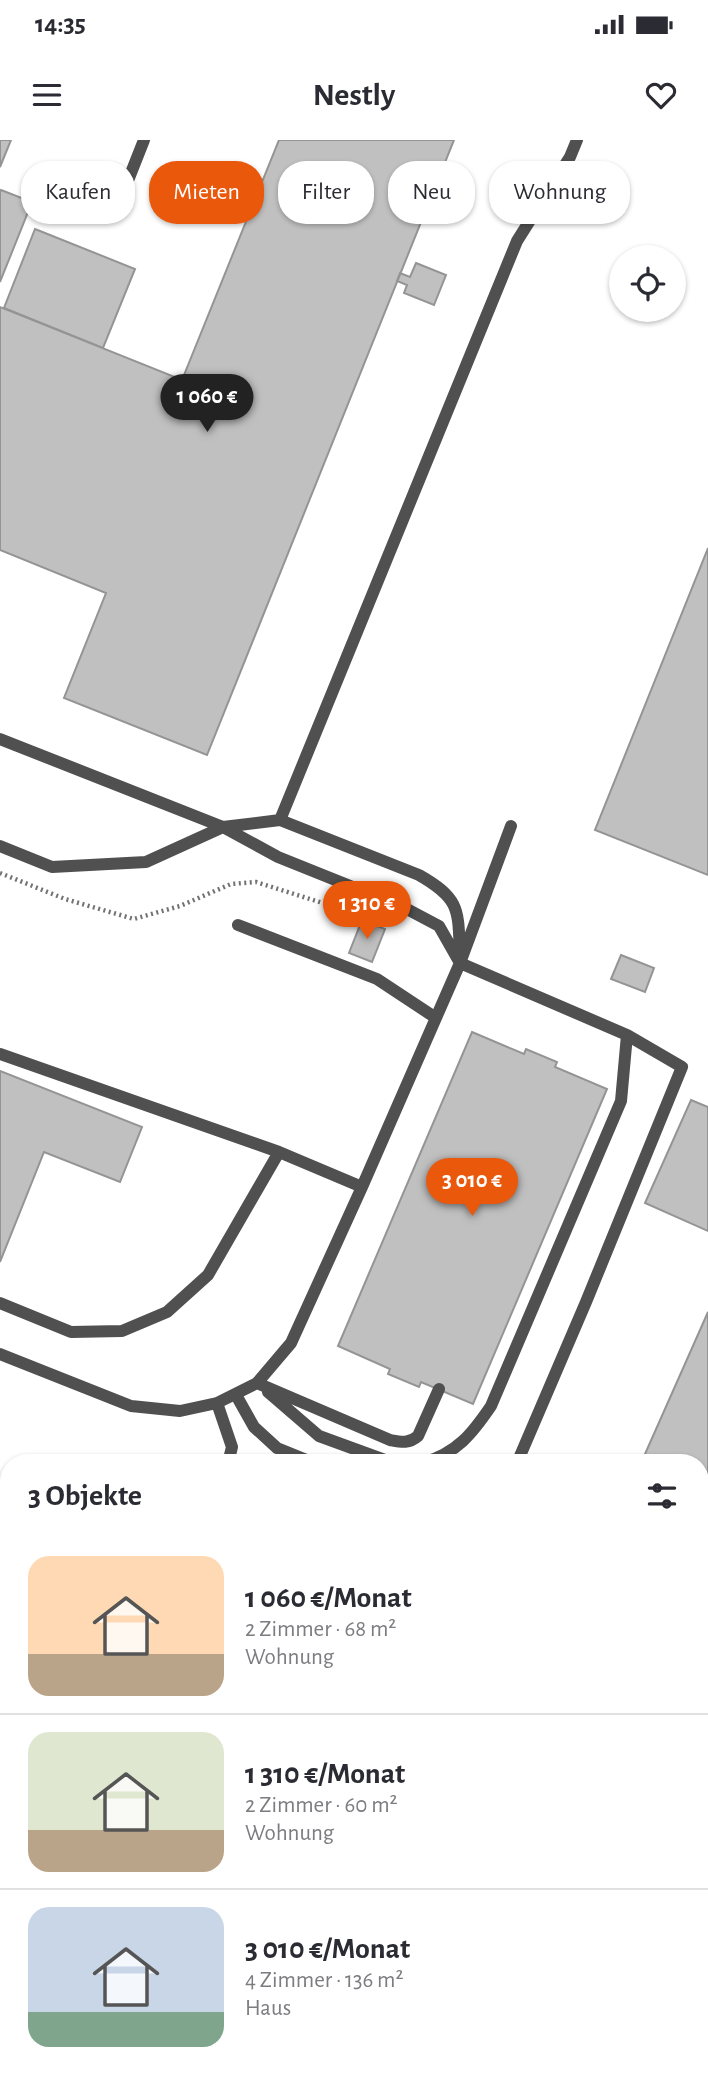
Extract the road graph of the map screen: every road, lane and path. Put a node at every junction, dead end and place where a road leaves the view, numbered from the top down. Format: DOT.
graph roads {
  1 [pos="144,140"];
  2 [pos="577,140"];
  3 [pos="135,163"];
  4 [pos="0,739"];
  5 [pos="280,820"];
  6 [pos="511,826"];
  7 [pos="223,827"];
  8 [pos="0,846"];
  9 [pos="0,873"];
  10 [pos="356,914"];
  11 [pos="238,925"];
  12 [pos="460,963"];
  13 [pos="436,1018"];
  14 [pos="627,1035"];
  15 [pos="0,1054"];
  16 [pos="279,1152"];
  17 [pos="362,1187"];
  18 [pos="0,1304"];
  19 [pos="0,1354"];
  20 [pos="257,1383"];
  21 [pos="439,1389"];
  22 [pos="236,1395"];
  23 [pos="217,1403"];
  24 [pos="231,1454"];
  25 [pos="291,1454"];
  26 [pos="368,1454"];
  27 [pos="444,1454"];
  28 [pos="522,1454"];
  1 -- 3 [label="lane"];
  2 -- 5 [label="lane"];
  4 -- 7 [label="lane"];
  5 -- 7 [label="lane"];
  5 -- 12 [label="lane"];
  6 -- 12 [label="lane"];
  7 -- 8 [label="lane"];
  7 -- 12 [label="lane"];
  9 -- 10 [label="path"];
  11 -- 13 [label="lane"];
  12 -- 13 [label="lane"];
  12 -- 14 [label="lane"];
  13 -- 17 [label="lane"];
  14 -- 27 [label="lane"];
  14 -- 28 [label="lane"];
  15 -- 16 [label="lane"];
  16 -- 17 [label="lane"];
  16 -- 18 [label="lane"];
  17 -- 20 [label="lane"];
  19 -- 23 [label="lane"];
  20 -- 21 [label="lane"];
  20 -- 22 [label="lane"];
  20 -- 26 [label="lane"];
  22 -- 23 [label="lane"];
  22 -- 25 [label="lane"];
  23 -- 24 [label="lane"];
}
